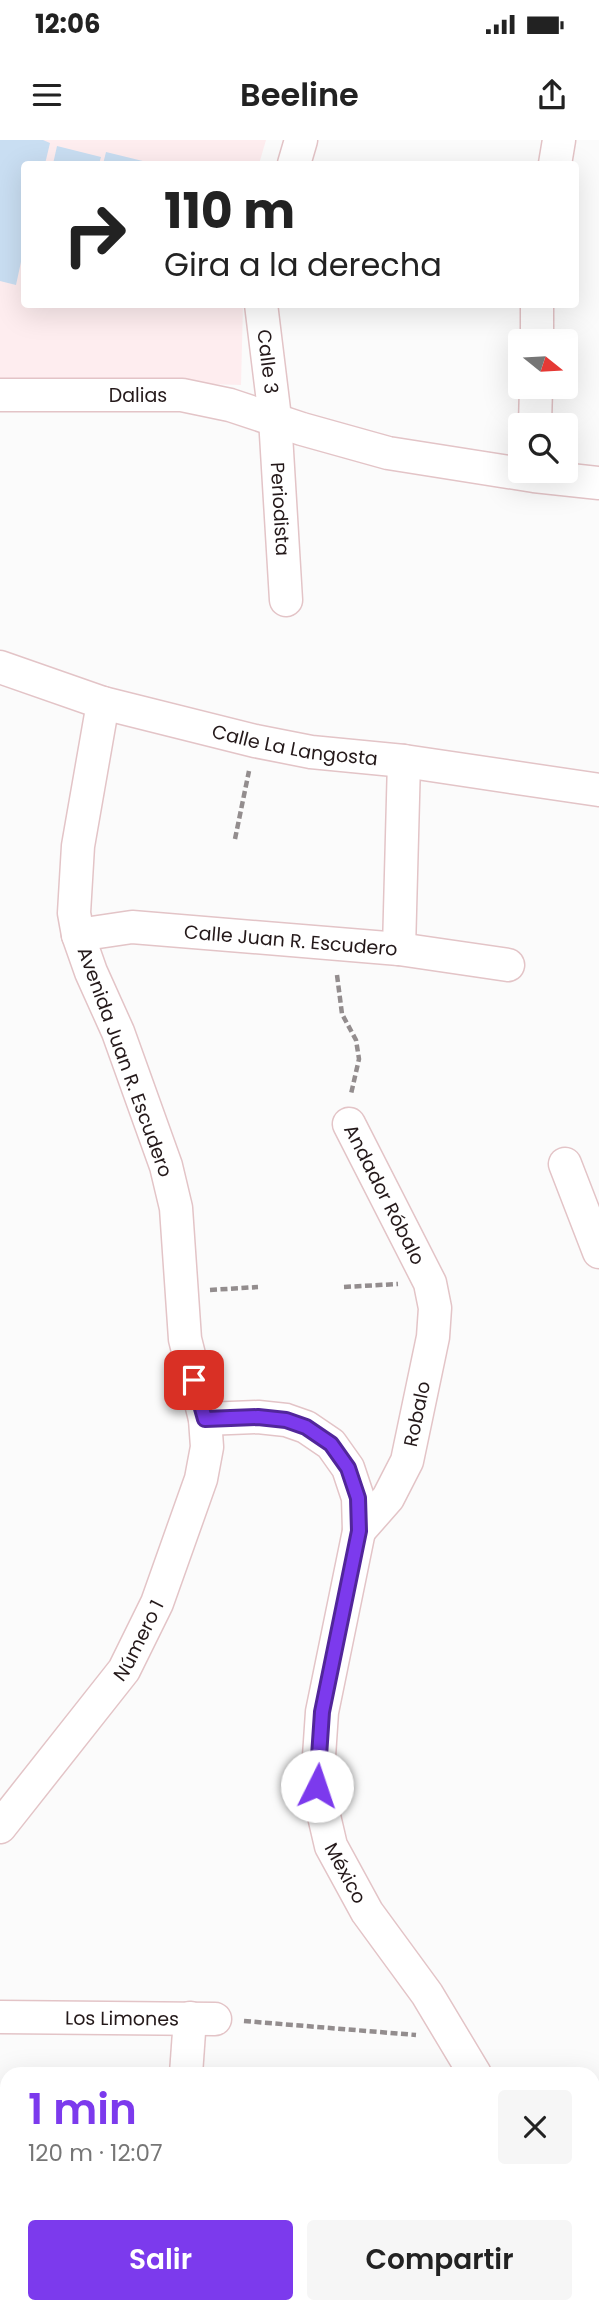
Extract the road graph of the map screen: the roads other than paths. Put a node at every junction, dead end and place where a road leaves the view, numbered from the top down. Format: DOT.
graph roads {
  1 [pos="301,140"];
  2 [pos="559,140"];
  3 [pos="295,161"];
  4 [pos="556,161"];
  5 [pos="261,308"];
  6 [pos="537,308"];
  7 [pos="537,329"];
  8 [pos="0,395"];
  9 [pos="275,418"];
  10 [pos="508,469"];
  11 [pos="578,480"];
  12 [pos="599,483"];
  13 [pos="286,600"];
  14 [pos="0,667"];
  15 [pos="103,703"];
  16 [pos="404,761"];
  17 [pos="599,790"];
  18 [pos="78,935"];
  19 [pos="399,949"];
  20 [pos="508,965"];
  21 [pos="349,1124"];
  22 [pos="565,1164"];
  23 [pos="599,1252"];
  24 [pos="430,1283"];
  25 [pos="205,1419"];
  26 [pos="359,1531"];
  27 [pos="0,1827"];
  28 [pos="0,2017"];
  29 [pos="188,2067"];
  30 [pos="471,2067"];
  1 -- 3 [label="street"];
  2 -- 4 [label="street"];
  5 -- 9 [label="street, Calle 3"];
  6 -- 7 [label="street"];
  8 -- 9 [label="street, Dalias"];
  9 -- 10 [label="street, Dalias"];
  9 -- 13 [label="street, Periodista"];
  11 -- 12 [label="street, Dalias"];
  14 -- 15 [label="street, Calle La Langosta"];
  15 -- 16 [label="street, Calle La Langosta"];
  15 -- 18 [label="street, Avenida Juan R. Escudero"];
  16 -- 17 [label="street, Calle La Langosta"];
  16 -- 19 [label="street, Calle Juan R. Escudero"];
  18 -- 19 [label="street, Calle Juan R. Escudero"];
  18 -- 25 [label="street, Avenida Juan R. Escudero"];
  19 -- 20 [label="street"];
  21 -- 24 [label="street, Andador Róbalo"];
  22 -- 23 [label="street"];
  24 -- 26 [label="street, Robalo"];
  25 -- 26 [label="street, México"];
  25 -- 27 [label="street, Número 1"];
  26 -- 30 [label="street, México"];
  28 -- 29 [label="street, Los Limones"];
}
